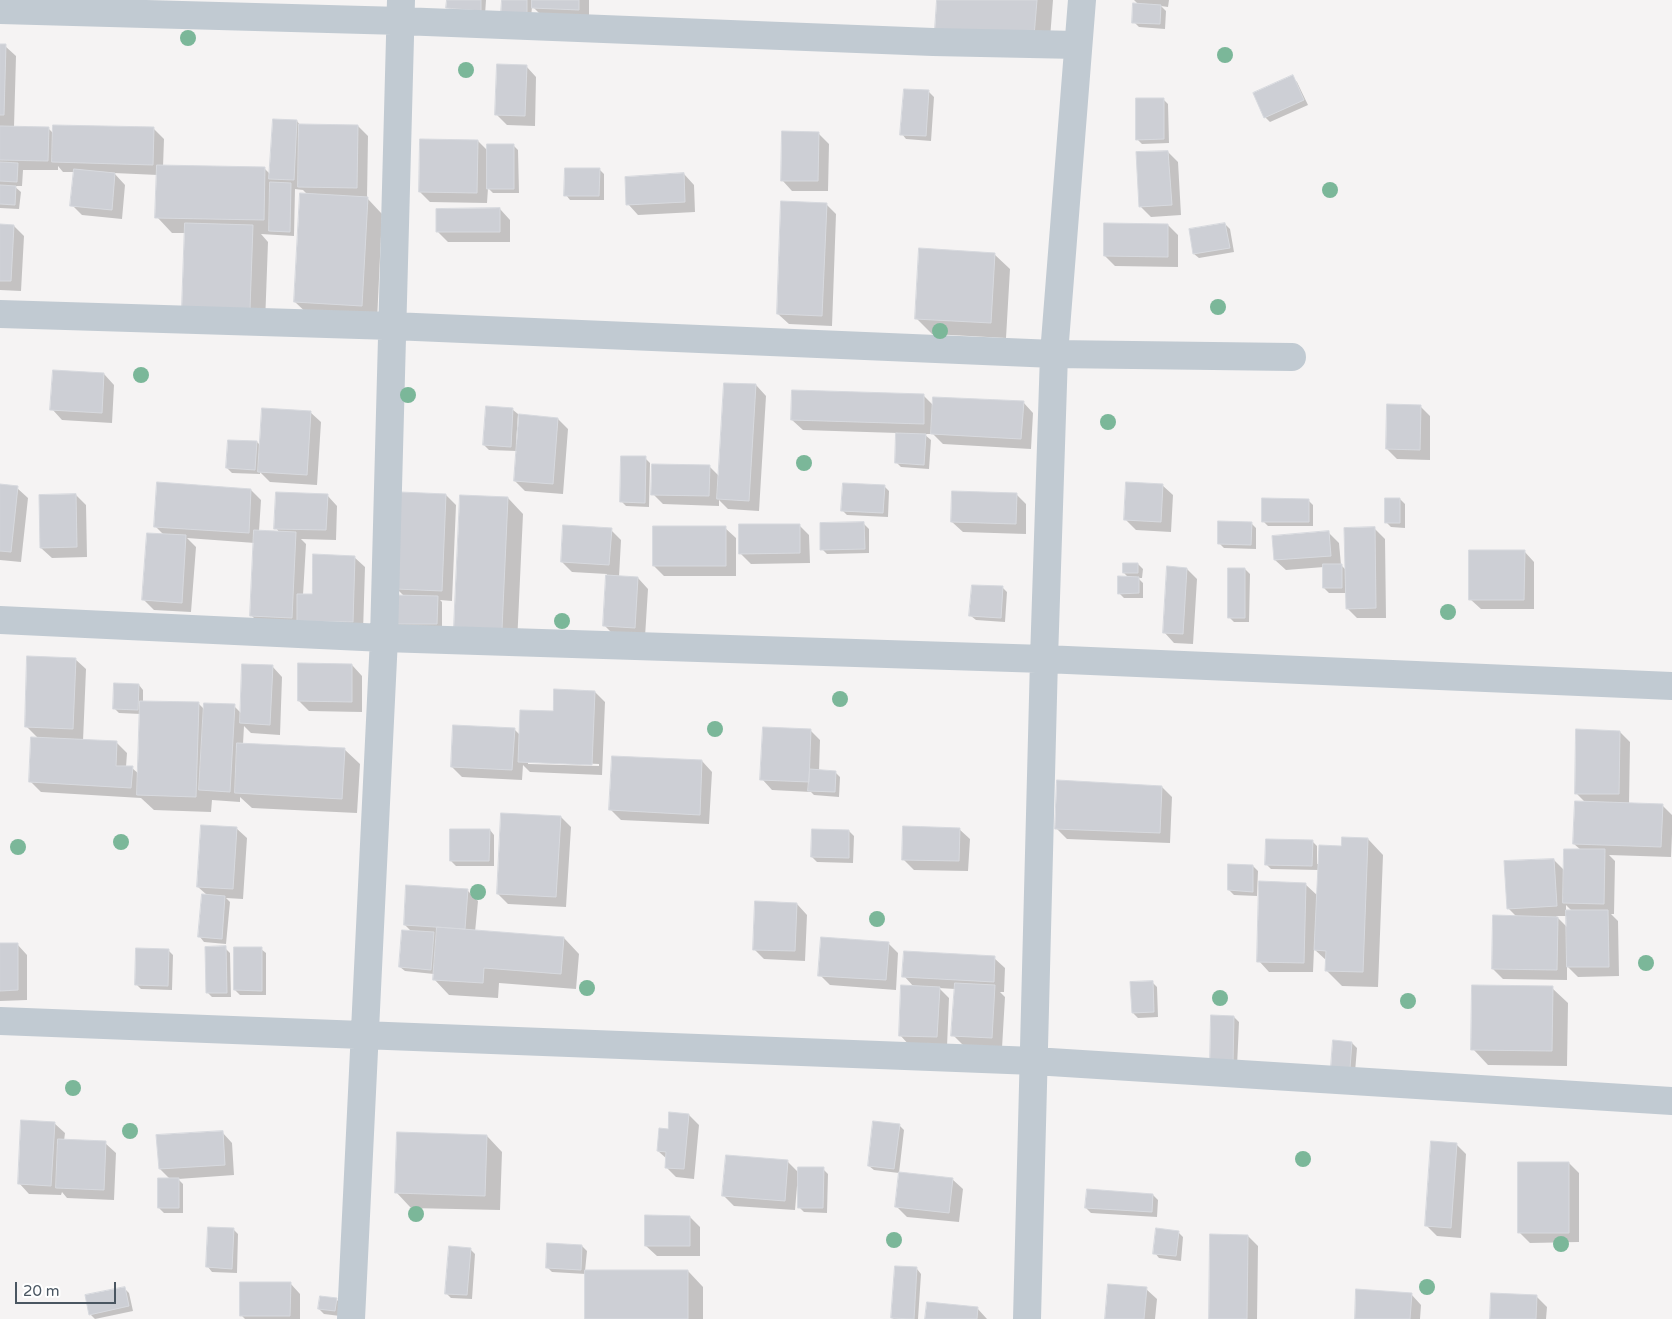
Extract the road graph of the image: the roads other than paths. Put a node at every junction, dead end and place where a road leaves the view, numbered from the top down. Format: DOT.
graph roads {
  1 [pos="1082,0"];
  2 [pos="0,10"];
  3 [pos="401,11"];
  4 [pos="1078,45"];
  5 [pos="0,314"];
  6 [pos="392,326"];
  7 [pos="1054,354"];
  8 [pos="1292,358"];
  9 [pos="0,620"];
  10 [pos="384,638"];
  11 [pos="1044,659"];
  12 [pos="1672,686"];
  13 [pos="0,1021"];
  14 [pos="365,1035"];
  15 [pos="1034,1061"];
  16 [pos="1672,1101"];
  17 [pos="351,1319"];
  18 [pos="1027,1319"];
  1 -- 4 [label="street"];
  2 -- 3 [label="street"];
  3 -- 4 [label="street"];
  3 -- 6 [label="street"];
  4 -- 7 [label="street"];
  5 -- 6 [label="street"];
  6 -- 7 [label="street"];
  6 -- 10 [label="street"];
  7 -- 8 [label="street"];
  7 -- 11 [label="street"];
  9 -- 10 [label="street"];
  10 -- 11 [label="street"];
  10 -- 14 [label="street"];
  11 -- 12 [label="street"];
  11 -- 15 [label="street"];
  13 -- 14 [label="street"];
  14 -- 15 [label="street"];
  14 -- 17 [label="street"];
  15 -- 16 [label="street"];
  15 -- 18 [label="street"];
}
